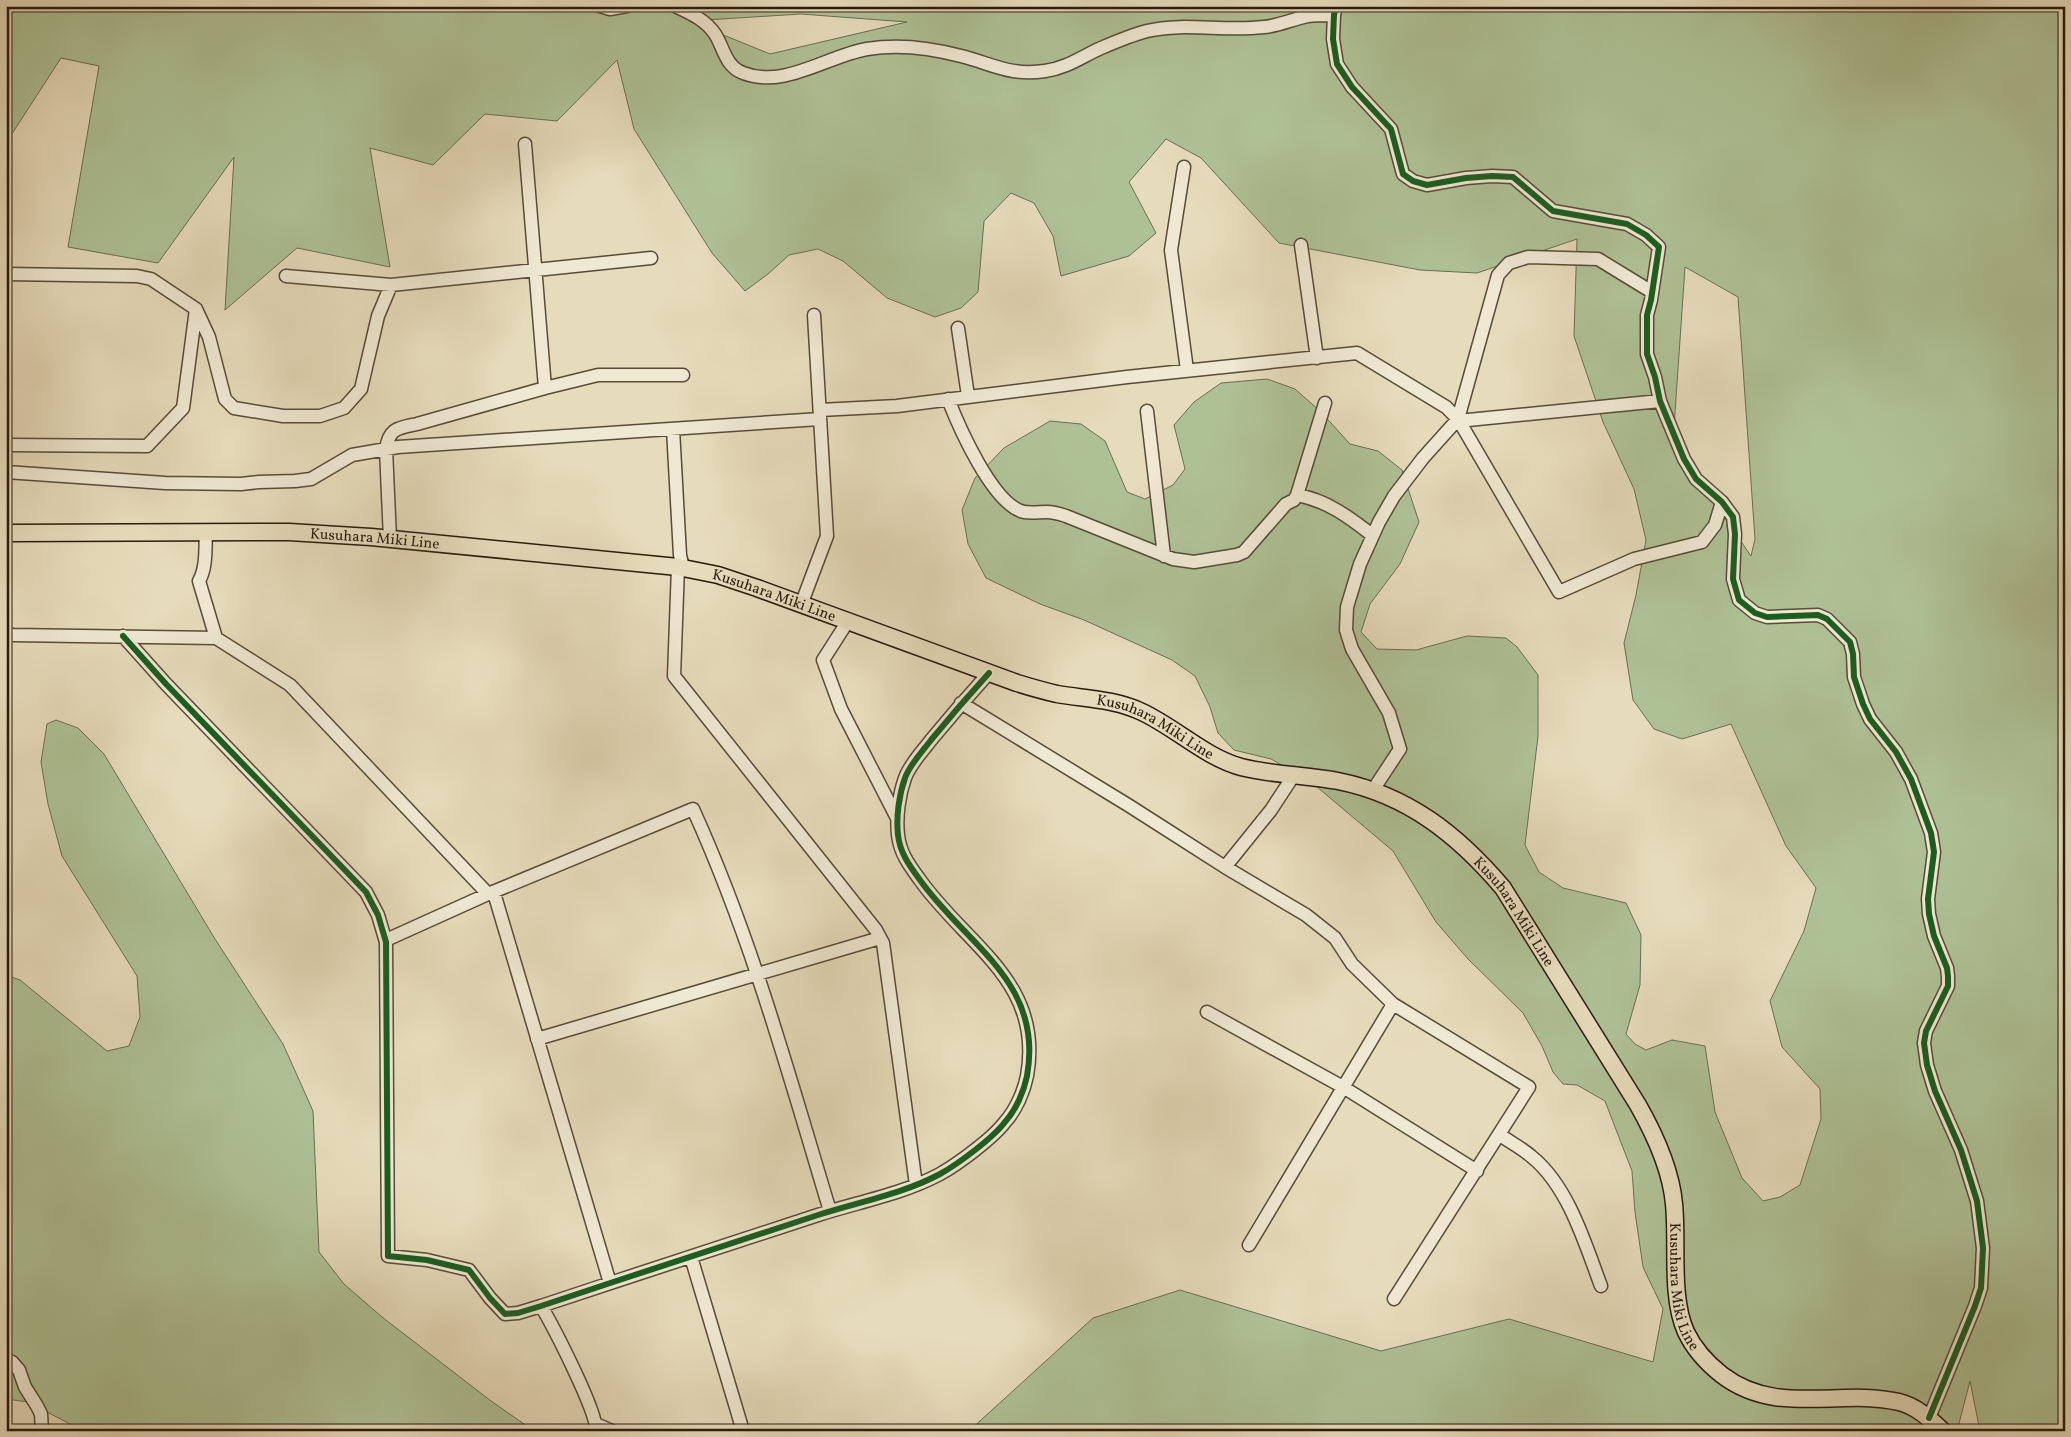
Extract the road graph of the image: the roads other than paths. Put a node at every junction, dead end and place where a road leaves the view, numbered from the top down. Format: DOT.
graph roads {
  1 [pos="600,6"];
  2 [pos="627,6"];
  3 [pos="676,6"];
  4 [pos="1335,10"];
  5 [pos="525,144"];
  6 [pos="1184,167"];
  7 [pos="1301,245"];
  8 [pos="651,258"];
  9 [pos="536,271"];
  10 [pos="6,274"];
  11 [pos="286,276"];
  12 [pos="391,285"];
  13 [pos="1652,292"];
  14 [pos="196,309"];
  15 [pos="814,315"];
  16 [pos="958,328"];
  17 [pos="1317,358"];
  18 [pos="1187,370"];
  19 [pos="683,375"];
  20 [pos="545,388"];
  21 [pos="968,396"];
  22 [pos="948,399"];
  23 [pos="1660,401"];
  24 [pos="1325,403"];
  25 [pos="1147,411"];
  26 [pos="820,415"];
  27 [pos="1458,419"];
  28 [pos="673,429"];
  29 [pos="6,444"];
  30 [pos="386,449"];
  31 [pos="6,472"];
  32 [pos="1297,495"];
  33 [pos="1722,502"];
  34 [pos="206,532"];
  35 [pos="6,533"];
  36 [pos="1372,535"];
  37 [pos="390,539"];
  38 [pos="1164,556"];
  39 [pos="680,568"];
  40 [pos="801,605"];
  41 [pos="848,621"];
  42 [pos="6,632"];
  43 [pos="123,636"];
  44 [pos="216,638"];
  45 [pos="989,673"];
  46 [pos="960,703"];
  47 [pos="1294,775"];
  48 [pos="1373,790"];
  49 [pos="898,820"];
  50 [pos="1225,867"];
  51 [pos="491,893"];
  52 [pos="880,938"];
  53 [pos="386,940"];
  54 [pos="758,973"];
  55 [pos="1393,1004"];
  56 [pos="1207,1012"];
  57 [pos="537,1039"];
  58 [pos="1343,1087"];
  59 [pos="1500,1135"];
  60 [pos="1477,1171"];
  61 [pos="916,1185"];
  62 [pos="830,1211"];
  63 [pos="1249,1245"];
  64 [pos="691,1257"];
  65 [pos="610,1283"];
  66 [pos="1601,1286"];
  67 [pos="1394,1299"];
  68 [pos="541,1306"];
  69 [pos="6,1360"];
  70 [pos="1929,1418"];
  71 [pos="596,1427"];
  72 [pos="42,1431"];
  73 [pos="612,1431"];
  74 [pos="743,1431"];
  75 [pos="1943,1431"];
  1 -- 2 [label="street"];
  3 -- 4 [label="street"];
  4 -- 13 [label="street"];
  5 -- 9 [label="street"];
  6 -- 18 [label="street"];
  7 -- 17 [label="street"];
  8 -- 9 [label="street"];
  9 -- 12 [label="street"];
  9 -- 20 [label="street"];
  10 -- 14 [label="street"];
  11 -- 12 [label="street"];
  12 -- 14 [label="street"];
  13 -- 23 [label="street"];
  13 -- 27 [label="street"];
  14 -- 29 [label="street"];
  15 -- 26 [label="street"];
  16 -- 21 [label="street"];
  17 -- 18 [label="street"];
  17 -- 27 [label="street"];
  18 -- 21 [label="street"];
  19 -- 20 [label="street"];
  20 -- 30 [label="street"];
  21 -- 22 [label="street"];
  22 -- 26 [label="street"];
  22 -- 38 [label="street"];
  23 -- 27 [label="street"];
  23 -- 33 [label="street"];
  24 -- 32 [label="street"];
  25 -- 38 [label="street"];
  26 -- 28 [label="street"];
  26 -- 40 [label="street"];
  27 -- 33 [label="street"];
  27 -- 36 [label="street"];
  28 -- 30 [label="street"];
  28 -- 39 [label="street"];
  30 -- 31 [label="street"];
  30 -- 37 [label="street"];
  32 -- 36 [label="street"];
  32 -- 38 [label="street"];
  33 -- 70 [label="street"];
  34 -- 35 [label="main road, Kusuhara Miki Line"];
  34 -- 37 [label="main road, Kusuhara Miki Line"];
  34 -- 44 [label="street"];
  36 -- 48 [label="street"];
  37 -- 39 [label="main road, Kusuhara Miki Line"];
  39 -- 40 [label="main road, Kusuhara Miki Line"];
  39 -- 52 [label="street"];
  40 -- 41 [label="main road, Kusuhara Miki Line"];
  41 -- 45 [label="main road, Kusuhara Miki Line"];
  41 -- 49 [label="street"];
  42 -- 43 [label="street"];
  43 -- 44 [label="street"];
  43 -- 53 [label="street"];
  44 -- 51 [label="street"];
  45 -- 46 [label="street"];
  45 -- 47 [label="main road, Kusuhara Miki Line"];
  46 -- 49 [label="street"];
  46 -- 50 [label="street"];
  47 -- 48 [label="main road, Kusuhara Miki Line"];
  47 -- 50 [label="street"];
  48 -- 70 [label="main road, Kusuhara Miki Line"];
  49 -- 61 [label="street"];
  50 -- 55 [label="street"];
  51 -- 53 [label="street"];
  51 -- 54 [label="street"];
  51 -- 57 [label="street"];
  52 -- 54 [label="street"];
  52 -- 61 [label="street"];
  53 -- 68 [label="street"];
  54 -- 57 [label="street"];
  54 -- 62 [label="street"];
  55 -- 58 [label="street"];
  55 -- 59 [label="street"];
  56 -- 58 [label="street"];
  57 -- 65 [label="street"];
  58 -- 60 [label="street"];
  58 -- 63 [label="street"];
  59 -- 60 [label="street"];
  59 -- 66 [label="street"];
  60 -- 67 [label="street"];
  61 -- 62 [label="street"];
  62 -- 64 [label="street"];
  64 -- 65 [label="street"];
  64 -- 74 [label="street"];
  65 -- 68 [label="street"];
  68 -- 71 [label="street"];
  69 -- 72 [label="street"];
  70 -- 75 [label="main road, Kusuhara Miki Line"];
  71 -- 73 [label="street"];
}
